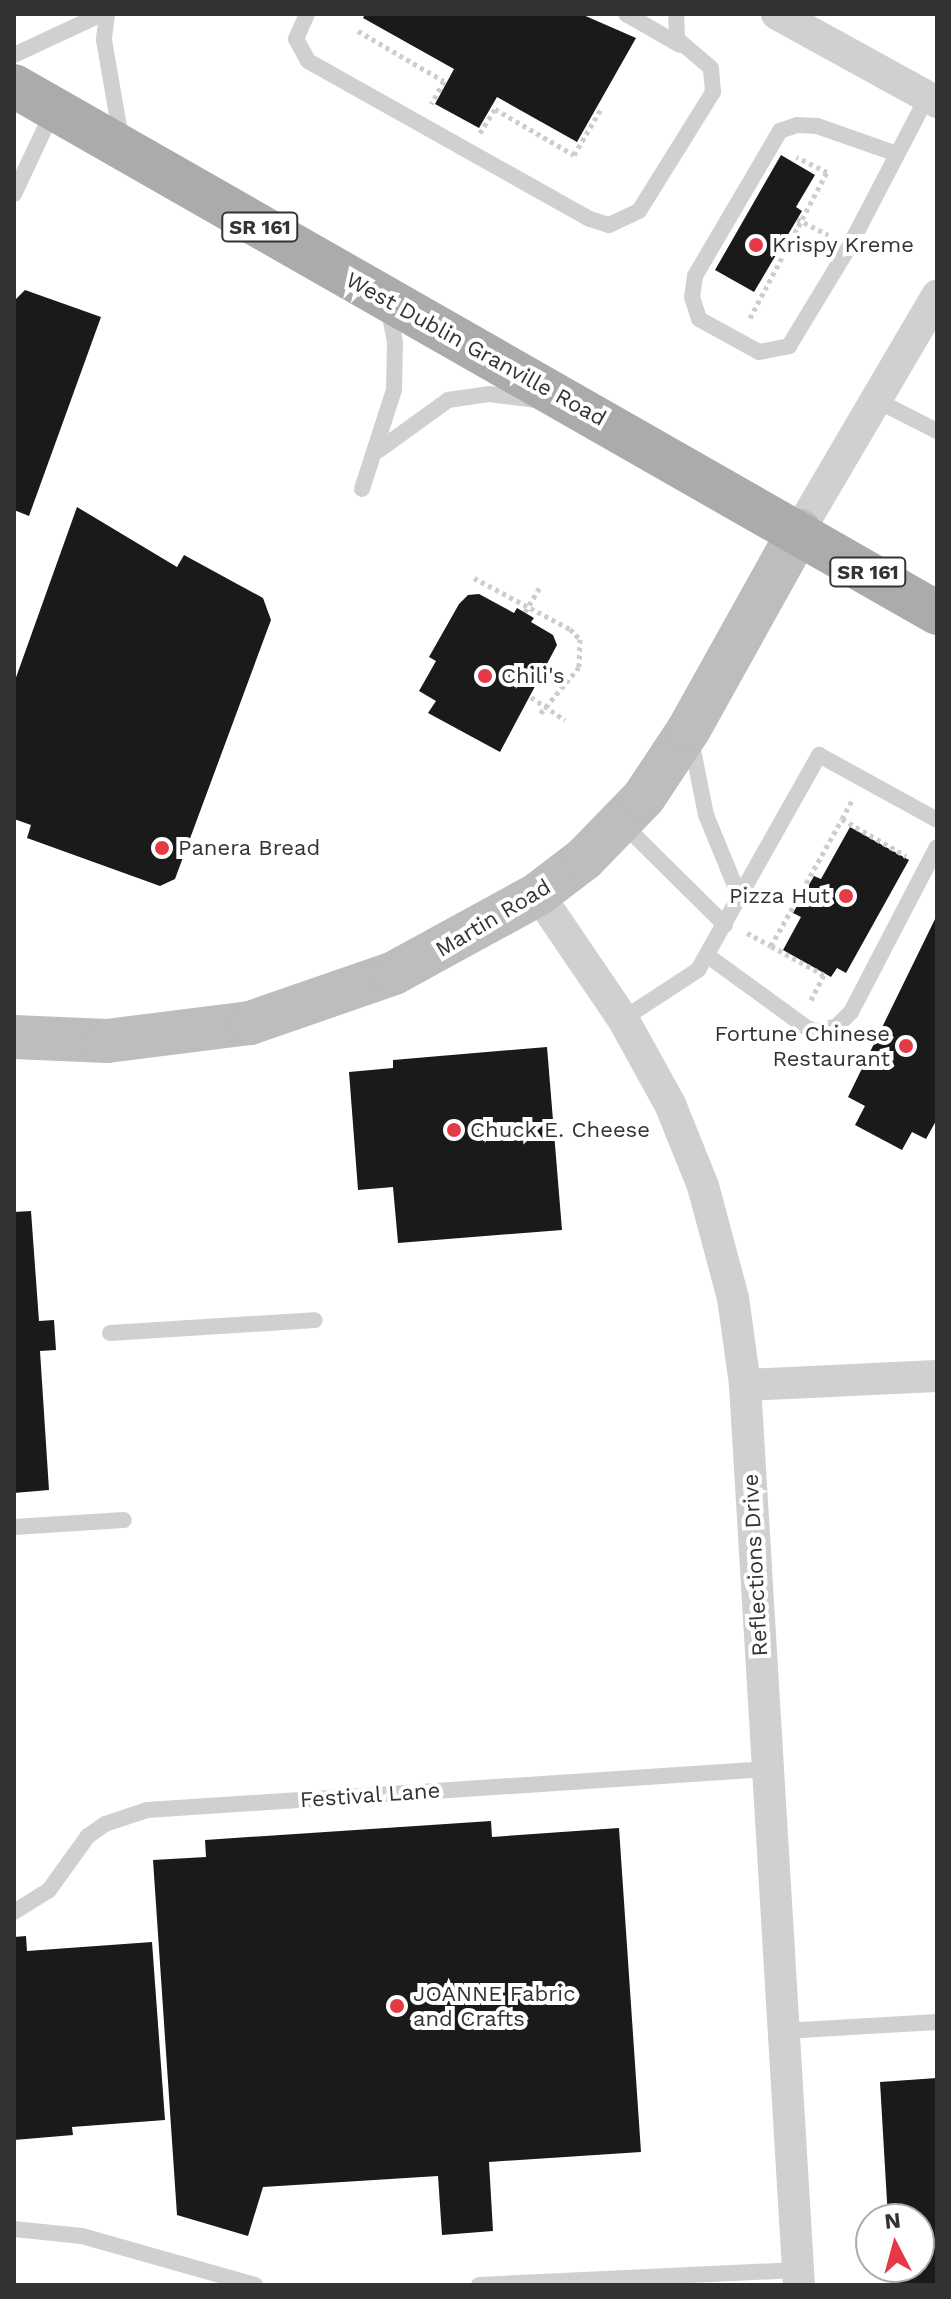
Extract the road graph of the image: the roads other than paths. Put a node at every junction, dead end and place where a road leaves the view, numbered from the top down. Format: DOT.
graph roads {
  1 [pos="105,14"];
  2 [pos="307,14"];
  3 [pos="626,14"];
  4 [pos="676,14"];
  5 [pos="777,14"];
  6 [pos="687,49"];
  7 [pos="14,55"];
  8 [pos="14,86"];
  9 [pos="932,99"];
  10 [pos="54,108"];
  11 [pos="123,148"];
  12 [pos="897,154"];
  13 [pos="14,194"];
  14 [pos="937,296"];
  15 [pos="388,300"];
  16 [pos="876,400"];
  17 [pos="573,403"];
  18 [pos="937,431"];
  19 [pos="379,450"];
  20 [pos="362,489"];
  21 [pos="799,531"];
  22 [pos="937,613"];
  23 [pos="689,729"];
  24 [pos="935,819"];
  25 [pos="622,823"];
  26 [pos="937,847"];
  27 [pos="538,894"];
  28 [pos="740,898"];
  29 [pos="725,925"];
  30 [pos="708,956"];
  31 [pos="623,1019"];
  32 [pos="14,1037"];
  33 [pos="315,1320"];
  34 [pos="110,1333"];
  35 [pos="937,1376"];
  36 [pos="745,1385"];
  37 [pos="124,1520"];
  38 [pos="14,1527"];
  39 [pos="767,1769"];
  40 [pos="14,1912"];
  41 [pos="937,2022"];
  42 [pos="784,2031"];
  43 [pos="14,2229"];
  44 [pos="798,2278"];
  45 [pos="255,2285"];
  46 [pos="479,2285"];
  1 -- 7 [label="lane"];
  1 -- 11 [label="lane"];
  2 -- 6 [label="lane"];
  3 -- 6 [label="lane"];
  4 -- 6 [label="lane"];
  5 -- 9 [label="street"];
  8 -- 10 [label="main road, West Dublin Granville Road / SR 161"];
  9 -- 12 [label="lane"];
  10 -- 11 [label="main road, West Dublin Granville Road / SR 161"];
  10 -- 13 [label="lane"];
  11 -- 15 [label="main road, West Dublin Granville Road / SR 161"];
  12 -- 12 [label="lane"];
  14 -- 16 [label="street"];
  15 -- 17 [label="main road, West Dublin Granville Road / SR 161"];
  15 -- 19 [label="lane"];
  16 -- 18 [label="lane"];
  16 -- 21 [label="street"];
  17 -- 19 [label="lane"];
  17 -- 21 [label="main road, West Dublin Granville Road / SR 161"];
  19 -- 20 [label="lane"];
  21 -- 22 [label="main road, West Dublin Granville Road / SR 161"];
  21 -- 23 [label="street, Martin Road"];
  23 -- 25 [label="street, Martin Road"];
  23 -- 28 [label="lane"];
  24 -- 28 [label="lane"];
  25 -- 27 [label="street, Martin Road"];
  25 -- 29 [label="lane"];
  26 -- 30 [label="lane"];
  27 -- 31 [label="street, Reflections Drive"];
  27 -- 32 [label="street, Martin Road"];
  28 -- 29 [label="lane"];
  29 -- 30 [label="lane"];
  30 -- 31 [label="lane"];
  31 -- 36 [label="street, Reflections Drive"];
  33 -- 34 [label="lane"];
  35 -- 36 [label="street"];
  36 -- 39 [label="street, Reflections Drive"];
  37 -- 38 [label="lane"];
  39 -- 40 [label="lane, Festival Lane"];
  39 -- 42 [label="street, Reflections Drive"];
  41 -- 42 [label="lane"];
  42 -- 44 [label="street, Reflections Drive"];
  43 -- 45 [label="lane"];
  44 -- 46 [label="lane"];
}
